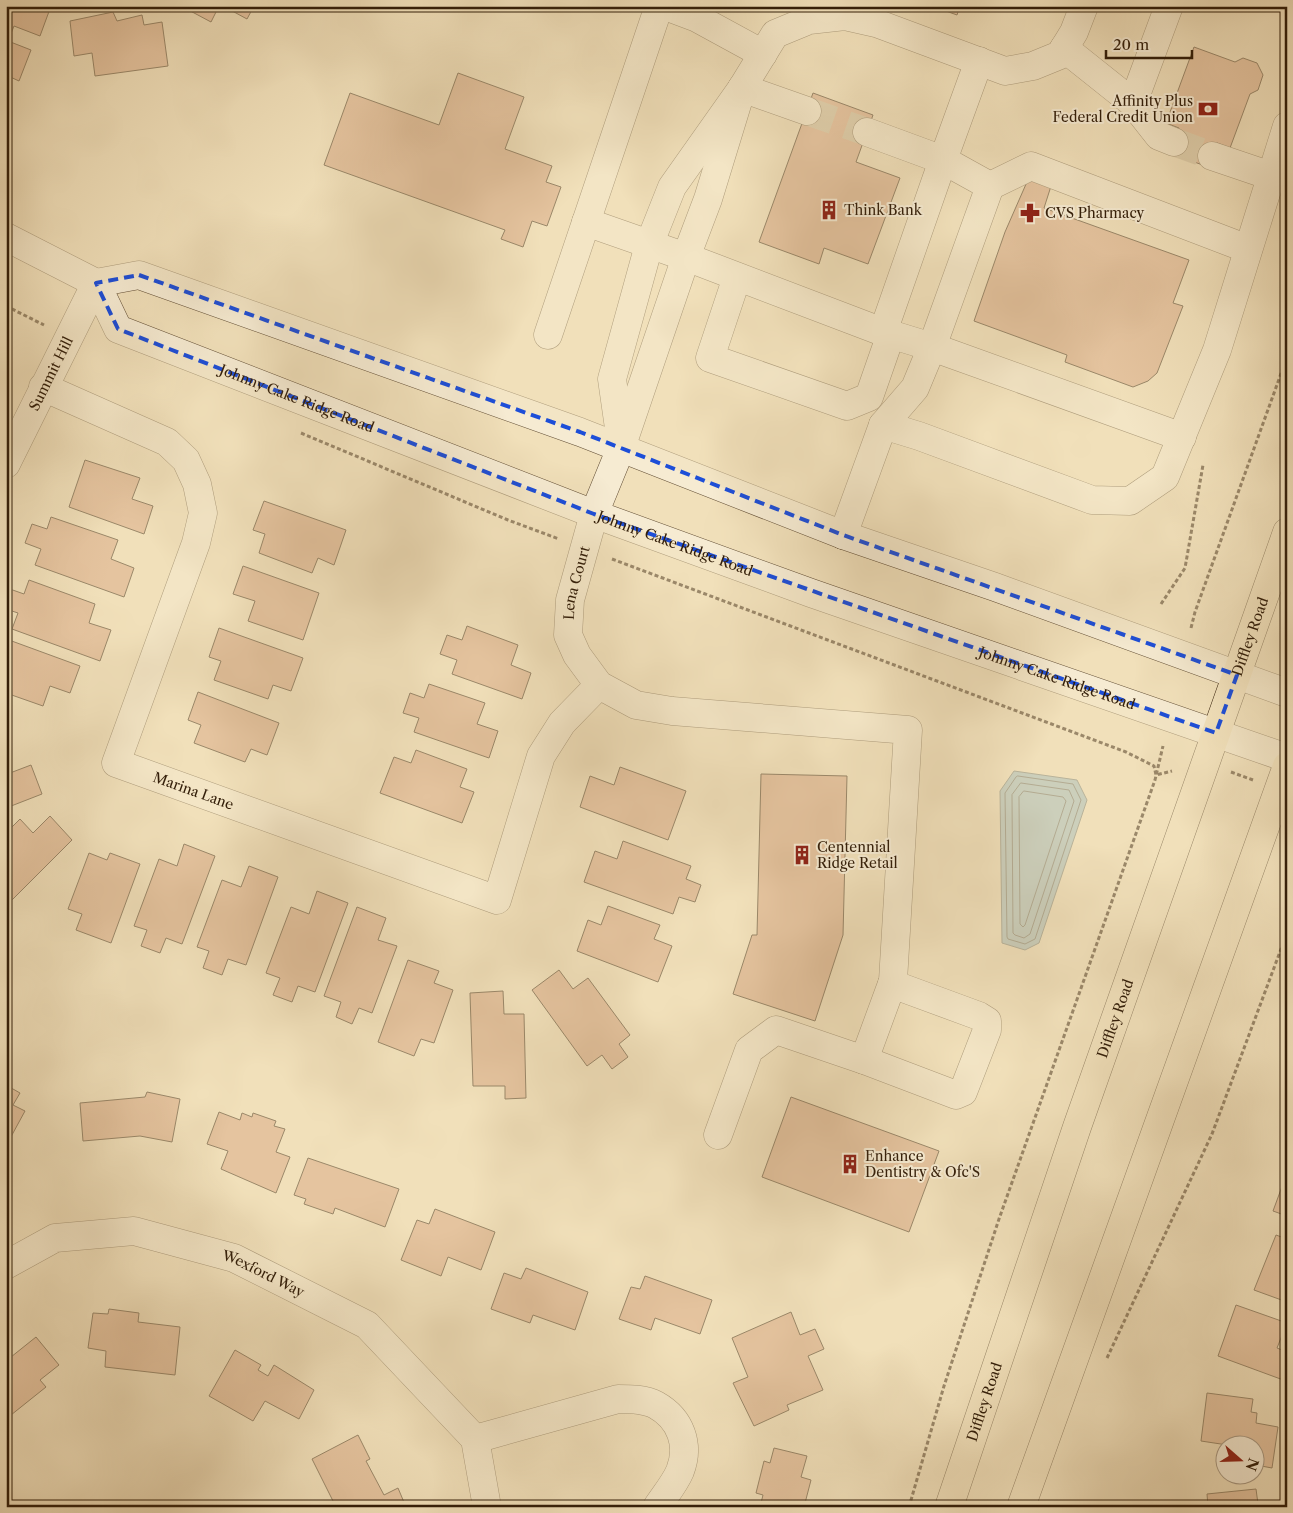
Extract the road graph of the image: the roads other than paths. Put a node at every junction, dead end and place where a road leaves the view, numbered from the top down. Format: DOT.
graph roads {
  1 [pos="659,6"];
  2 [pos="665,6"];
  3 [pos="1084,6"];
  4 [pos="1169,6"];
  5 [pos="1064,48"];
  6 [pos="763,54"];
  7 [pos="979,62"];
  8 [pos="742,88"];
  9 [pos="1133,103"];
  10 [pos="807,111"];
  11 [pos="1287,126"];
  12 [pos="867,132"];
  13 [pos="1174,142"];
  14 [pos="1212,156"];
  15 [pos="943,160"];
  16 [pos="1271,176"];
  17 [pos="990,186"];
  18 [pos="586,222"];
  19 [pos="6,237"];
  20 [pos="649,245"];
  21 [pos="1248,249"];
  22 [pos="686,257"];
  23 [pos="737,277"];
  24 [pos="96,283"];
  25 [pos="887,333"];
  26 [pos="548,335"];
  27 [pos="932,347"];
  28 [pos="43,387"];
  29 [pos="883,425"];
  30 [pos="1186,428"];
  31 [pos="621,448"];
  32 [pos="6,464"];
  33 [pos="594,514"];
  34 [pos="1287,532"];
  35 [pos="843,535"];
  36 [pos="1236,675"];
  37 [pos="598,685"];
  38 [pos="1287,692"];
  39 [pos="1216,733"];
  40 [pos="1287,758"];
  41 [pos="1287,766"];
  42 [pos="892,984"];
  43 [pos="864,1060"];
  44 [pos="718,1135"];
  45 [pos="6,1265"];
  46 [pos="475,1439"];
  47 [pos="487,1507"];
  48 [pos="657,1507"];
  49 [pos="949,1507"];
  50 [pos="1021,1507"];
  1 -- 18 [label="street"];
  2 -- 6 [label="street"];
  3 -- 5 [label="street"];
  4 -- 9 [label="street"];
  5 -- 7 [label="street"];
  5 -- 9 [label="street"];
  6 -- 7 [label="street"];
  6 -- 8 [label="street"];
  7 -- 15 [label="street"];
  8 -- 10 [label="street"];
  8 -- 20 [label="street"];
  8 -- 22 [label="street, Lena Court"];
  9 -- 13 [label="street"];
  11 -- 16 [label="street"];
  12 -- 15 [label="street"];
  14 -- 16 [label="street"];
  15 -- 17 [label="street"];
  15 -- 25 [label="street"];
  16 -- 21 [label="street"];
  17 -- 21 [label="street"];
  17 -- 27 [label="street"];
  18 -- 20 [label="street"];
  18 -- 26 [label="street"];
  19 -- 24 [label="street"];
  20 -- 22 [label="street"];
  20 -- 31 [label="street"];
  21 -- 30 [label="street"];
  22 -- 23 [label="street"];
  22 -- 31 [label="street, Lena Court"];
  23 -- 25 [label="street"];
  23 -- 25 [label="street"];
  24 -- 28 [label="street, Summit Hill"];
  24 -- 31 [label="street"];
  24 -- 33 [label="street, Johnny Cake Ridge Road"];
  25 -- 27 [label="street"];
  27 -- 29 [label="street"];
  27 -- 30 [label="street"];
  28 -- 32 [label="street, Summit Hill"];
  28 -- 37 [label="street, Marina Lane"];
  29 -- 30 [label="street"];
  29 -- 35 [label="street"];
  31 -- 33 [label="street, Lena Court"];
  31 -- 35 [label="street"];
  33 -- 37 [label="street, Lena Court"];
  33 -- 39 [label="street, Johnny Cake Ridge Road"];
  34 -- 36 [label="main road, Diffley Road"];
  35 -- 36 [label="street"];
  36 -- 38 [label="street"];
  36 -- 39 [label="main road, Diffley Road"];
  37 -- 42 [label="street, Lena Court"];
  39 -- 40 [label="street, Johnny Cake Ridge Road"];
  39 -- 49 [label="main road, Diffley Road"];
  41 -- 50 [label="main road"];
  42 -- 43 [label="street"];
  42 -- 43 [label="street"];
  43 -- 44 [label="street"];
  45 -- 46 [label="street, Wexford Way"];
  46 -- 47 [label="street"];
  46 -- 48 [label="street"];
}
